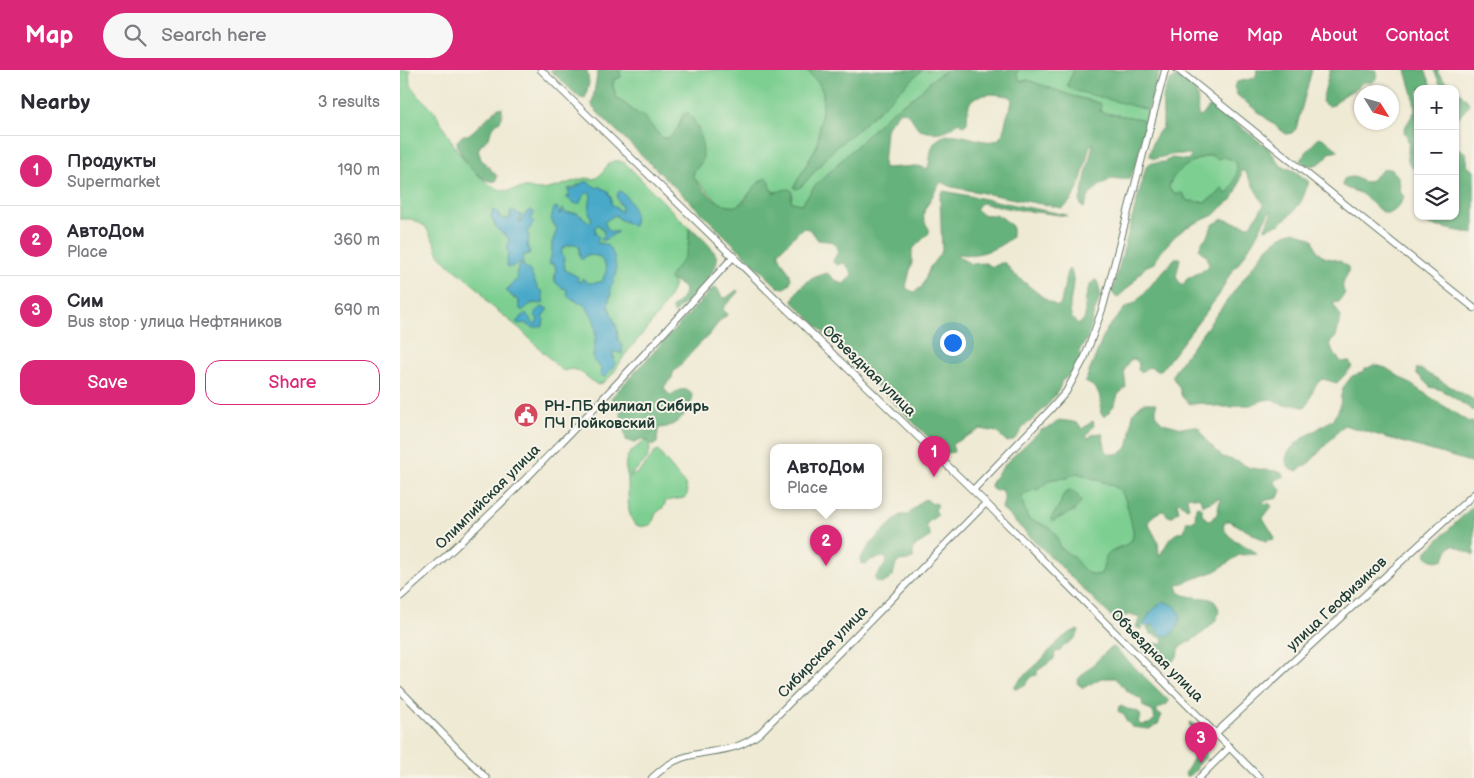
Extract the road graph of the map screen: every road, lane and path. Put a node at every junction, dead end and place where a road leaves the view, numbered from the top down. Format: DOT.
graph roads {
  1 [pos="541,70"];
  2 [pos="1165,70"];
  3 [pos="1178,70"];
  4 [pos="734,256"];
  5 [pos="1474,308"];
  6 [pos="973,490"];
  7 [pos="1474,494"];
  8 [pos="986,503"];
  9 [pos="400,597"];
  10 [pos="400,690"];
  11 [pos="1216,733"];
  12 [pos="1230,747"];
  13 [pos="486,778"];
  14 [pos="652,778"];
  15 [pos="1199,778"];
  16 [pos="1260,778"];
  1 -- 4 [label="street, Объездная улица"];
  2 -- 6 [label="street"];
  3 -- 5 [label="street"];
  4 -- 6 [label="street, Объездная улица"];
  4 -- 9 [label="street, Олимпийская улица"];
  6 -- 8 [label="street, Объездная улица"];
  7 -- 11 [label="street, улица Геофизиков"];
  8 -- 11 [label="street, Объездная улица"];
  8 -- 14 [label="street, Сибирская улица"];
  10 -- 13 [label="street"];
  11 -- 12 [label="street, Объездная улица"];
  12 -- 15 [label="street"];
  12 -- 16 [label="street, Объездная улица"];
}
